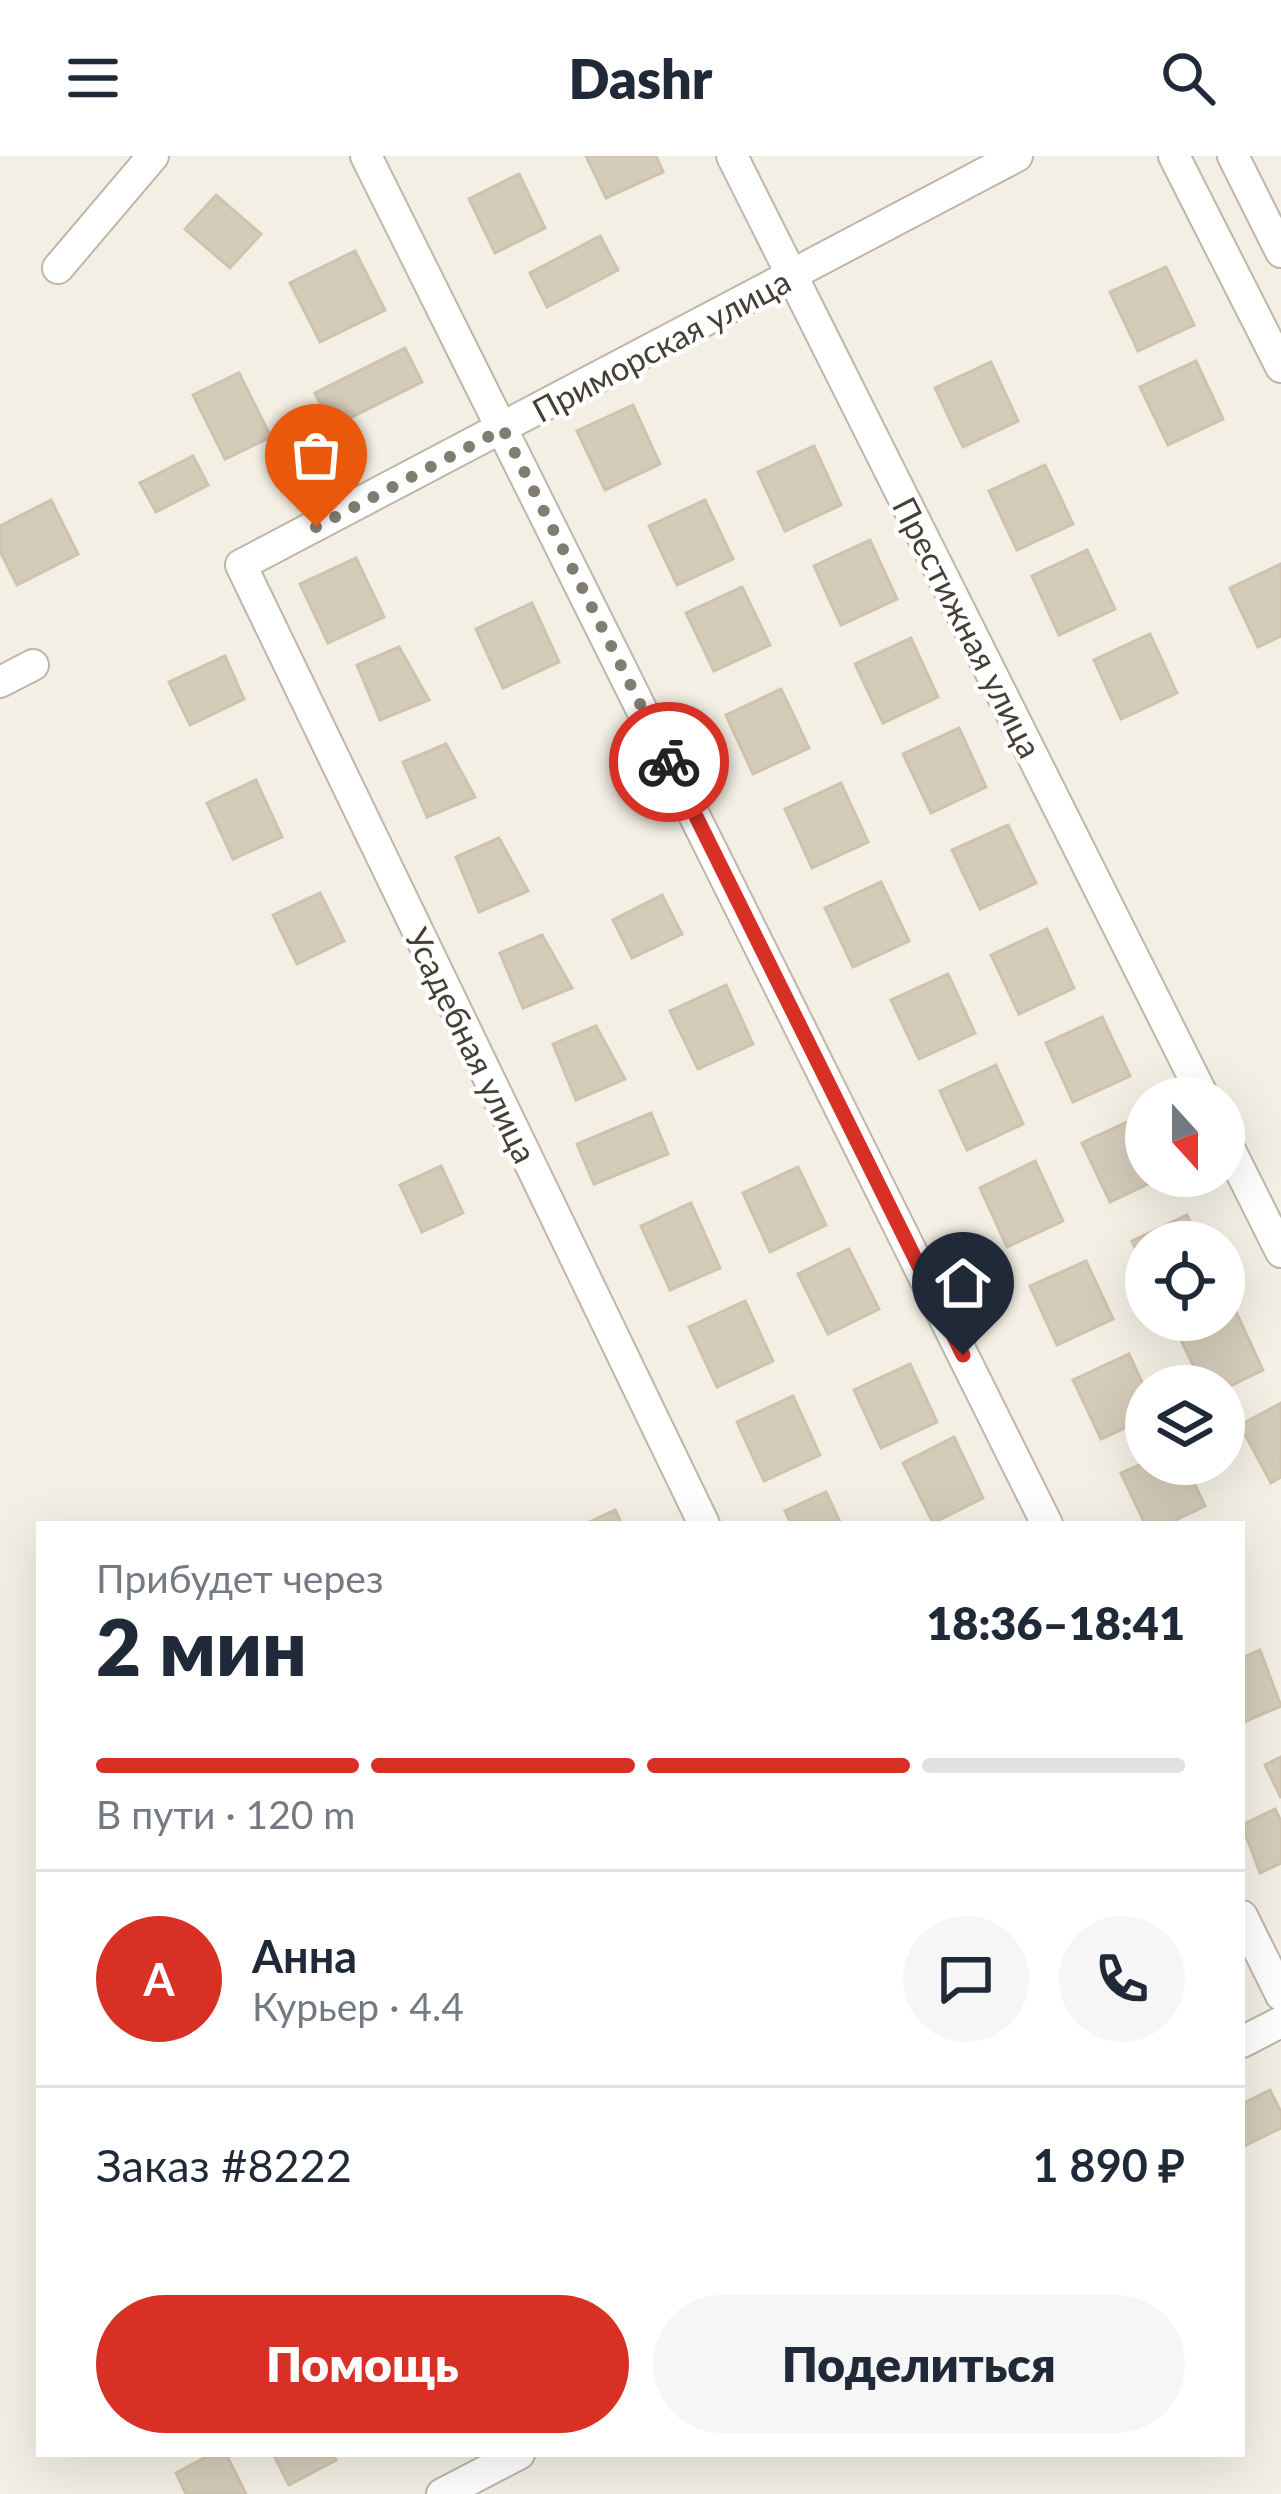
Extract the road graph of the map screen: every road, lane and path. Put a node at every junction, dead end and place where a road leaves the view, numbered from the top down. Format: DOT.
graph roads {
  1 [pos="153,156"];
  2 [pos="365,156"];
  3 [pos="732,156"];
  4 [pos="1017,156"];
  5 [pos="1174,156"];
  6 [pos="1233,156"];
  7 [pos="1281,252"];
  8 [pos="58,268"];
  9 [pos="792,275"];
  10 [pos="1281,367"];
  11 [pos="503,429"];
  12 [pos="241,566"];
  13 [pos="33,665"];
  14 [pos="0,682"];
  15 [pos="1193,1077"];
  16 [pos="1245,1180"];
  17 [pos="1281,1252"];
  18 [pos="703,1521"];
  19 [pos="1046,1521"];
  20 [pos="1245,1922"];
  21 [pos="1281,1995"];
  22 [pos="1281,2022"];
  23 [pos="1245,2040"];
  24 [pos="513,2457"];
  25 [pos="442,2494"];
  1 -- 8 [label="street"];
  2 -- 11 [label="street"];
  3 -- 9 [label="street, Престижная улица"];
  4 -- 9 [label="street, Приморская улица"];
  5 -- 10 [label="street"];
  6 -- 7 [label="street"];
  9 -- 11 [label="street, Приморская улица"];
  9 -- 15 [label="street, Престижная улица"];
  11 -- 12 [label="street, Приморская улица"];
  11 -- 19 [label="street"];
  12 -- 18 [label="street, Усадебная улица"];
  13 -- 14 [label="street"];
  16 -- 17 [label="street"];
  20 -- 21 [label="street"];
  22 -- 23 [label="street"];
  24 -- 25 [label="street"];
}
